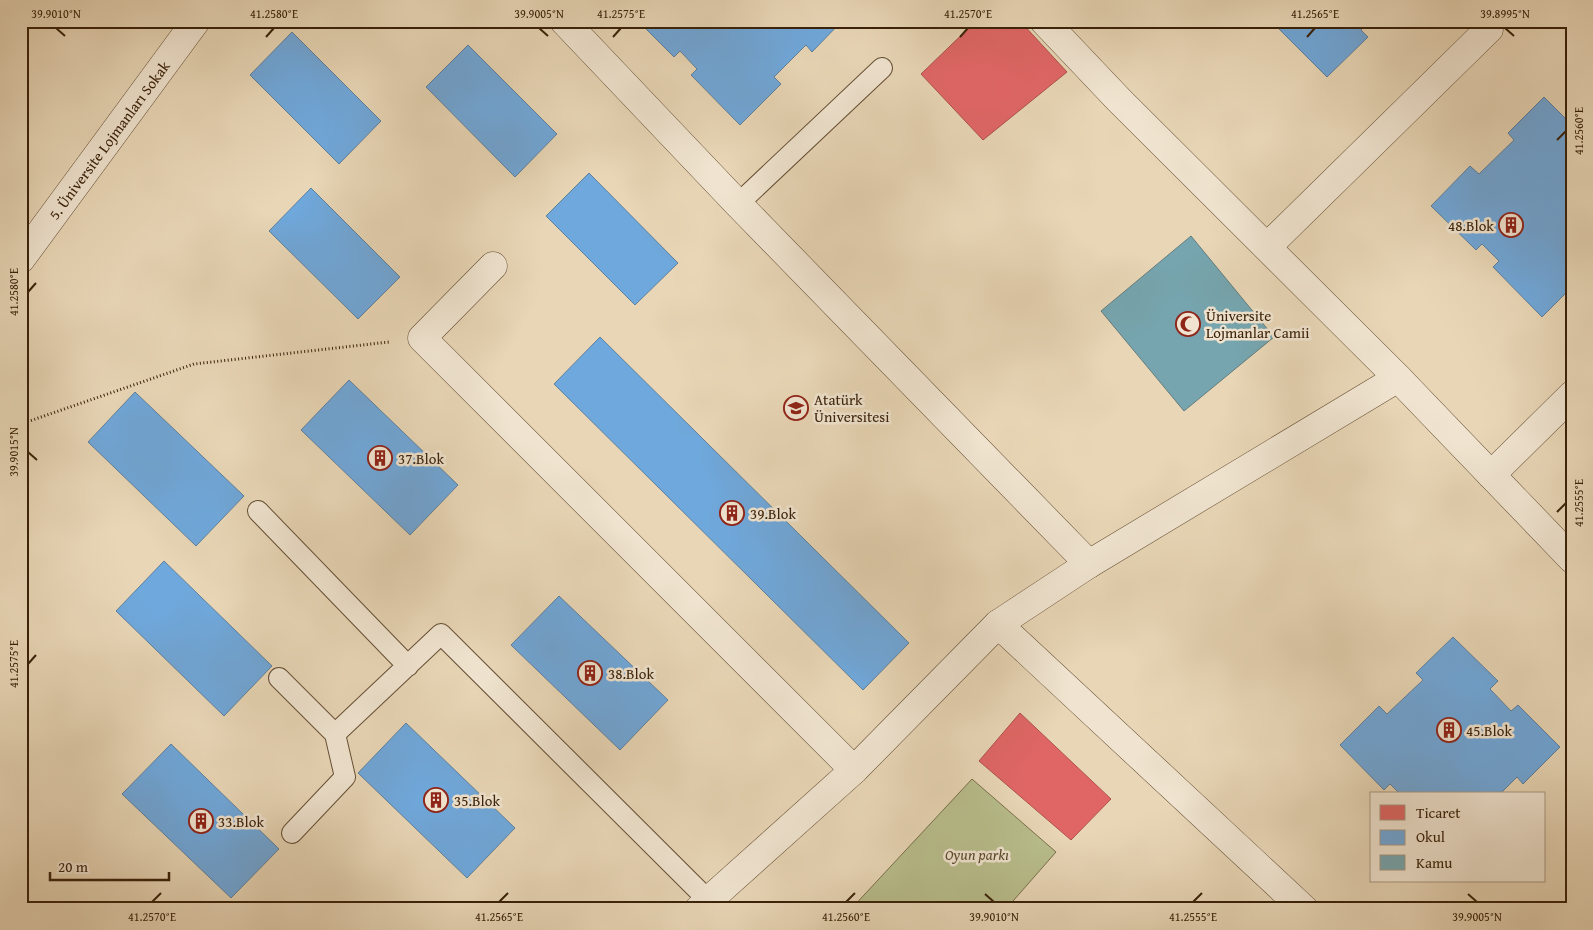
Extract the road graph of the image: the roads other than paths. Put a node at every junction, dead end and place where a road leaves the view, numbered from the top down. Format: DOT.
graph roads {
  1 [pos="196,21"];
  2 [pos="564,21"];
  3 [pos="1044,21"];
  4 [pos="1489,29"];
  5 [pos="882,68"];
  6 [pos="738,204"];
  7 [pos="1267,247"];
  8 [pos="21,259"];
  9 [pos="493,266"];
  10 [pos="1398,378"];
  11 [pos="1572,395"];
  12 [pos="1491,475"];
  13 [pos="258,511"];
  14 [pos="1572,559"];
  15 [pos="1088,564"];
  16 [pos="998,624"];
  17 [pos="408,666"];
  18 [pos="279,678"];
  19 [pos="335,734"];
  20 [pos="854,770"];
  21 [pos="292,833"];
  22 [pos="704,905"];
  23 [pos="1304,909"];
  1 -- 8 [label="street, 5. Üniversite Lojmanları Sokak"];
  2 -- 6 [label="street"];
  3 -- 7 [label="street"];
  4 -- 7 [label="street"];
  5 -- 6 [label="lane"];
  6 -- 15 [label="street"];
  7 -- 10 [label="street"];
  9 -- 20 [label="street"];
  10 -- 12 [label="street"];
  10 -- 15 [label="street"];
  11 -- 12 [label="street"];
  12 -- 14 [label="street"];
  13 -- 17 [label="lane"];
  15 -- 16 [label="street"];
  16 -- 20 [label="street"];
  16 -- 23 [label="street"];
  17 -- 19 [label="lane"];
  17 -- 22 [label="lane"];
  18 -- 19 [label="lane"];
  19 -- 21 [label="lane"];
  20 -- 22 [label="street"];
}
